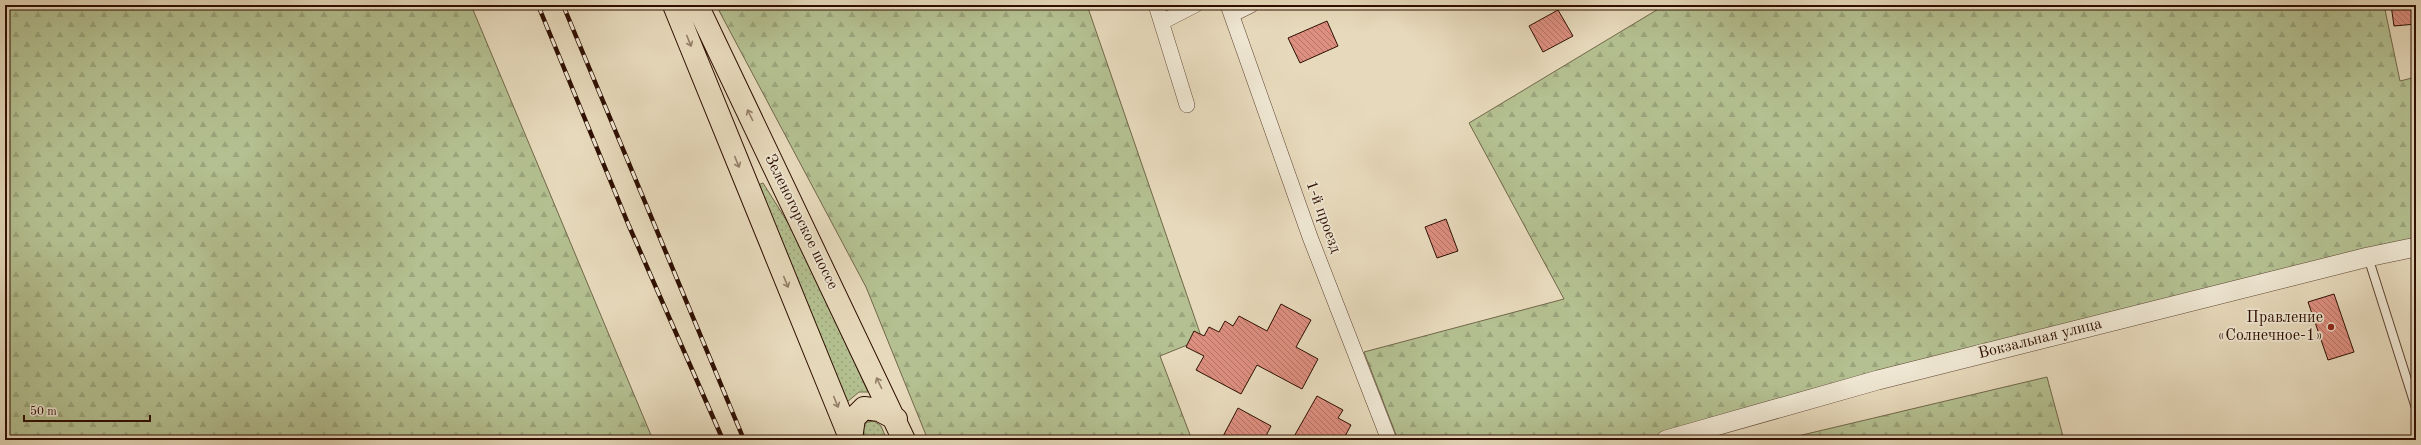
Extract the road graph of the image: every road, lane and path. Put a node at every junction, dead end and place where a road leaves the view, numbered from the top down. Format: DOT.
graph roads {
  1 [pos="674,5"];
  2 [pos="697,5"];
  3 [pos="1156,5"];
  4 [pos="1195,5"];
  5 [pos="1251,5"];
  6 [pos="1230,10"];
  7 [pos="1162,22"];
  8 [pos="1188,105"];
  9 [pos="2416,247"];
  10 [pos="2368,257"];
  11 [pos="2416,408"];
  12 [pos="896,419"];
  13 [pos="851,439"];
  14 [pos="904,440"];
  15 [pos="1389,440"];
  16 [pos="1666,440"];
  1 -- 13 [label="main road, Зеленогорское шоссе, one-way"];
  12 -- 2 [label="main road, Зеленогорское шоссе, one-way"];
  3 -- 7 [label="street"];
  4 -- 7 [label="street"];
  5 -- 6 [label="street"];
  6 -- 15 [label="street, 1-й проезд"];
  7 -- 8 [label="street"];
  9 -- 10 [label="street, Вокзальная улица"];
  10 -- 11 [label="lane"];
  10 -- 16 [label="street, Вокзальная улица"];
  12 -- 13 [label="main road"];
  12 -- 14 [label="main road, Зеленогорское шоссе"];
}
